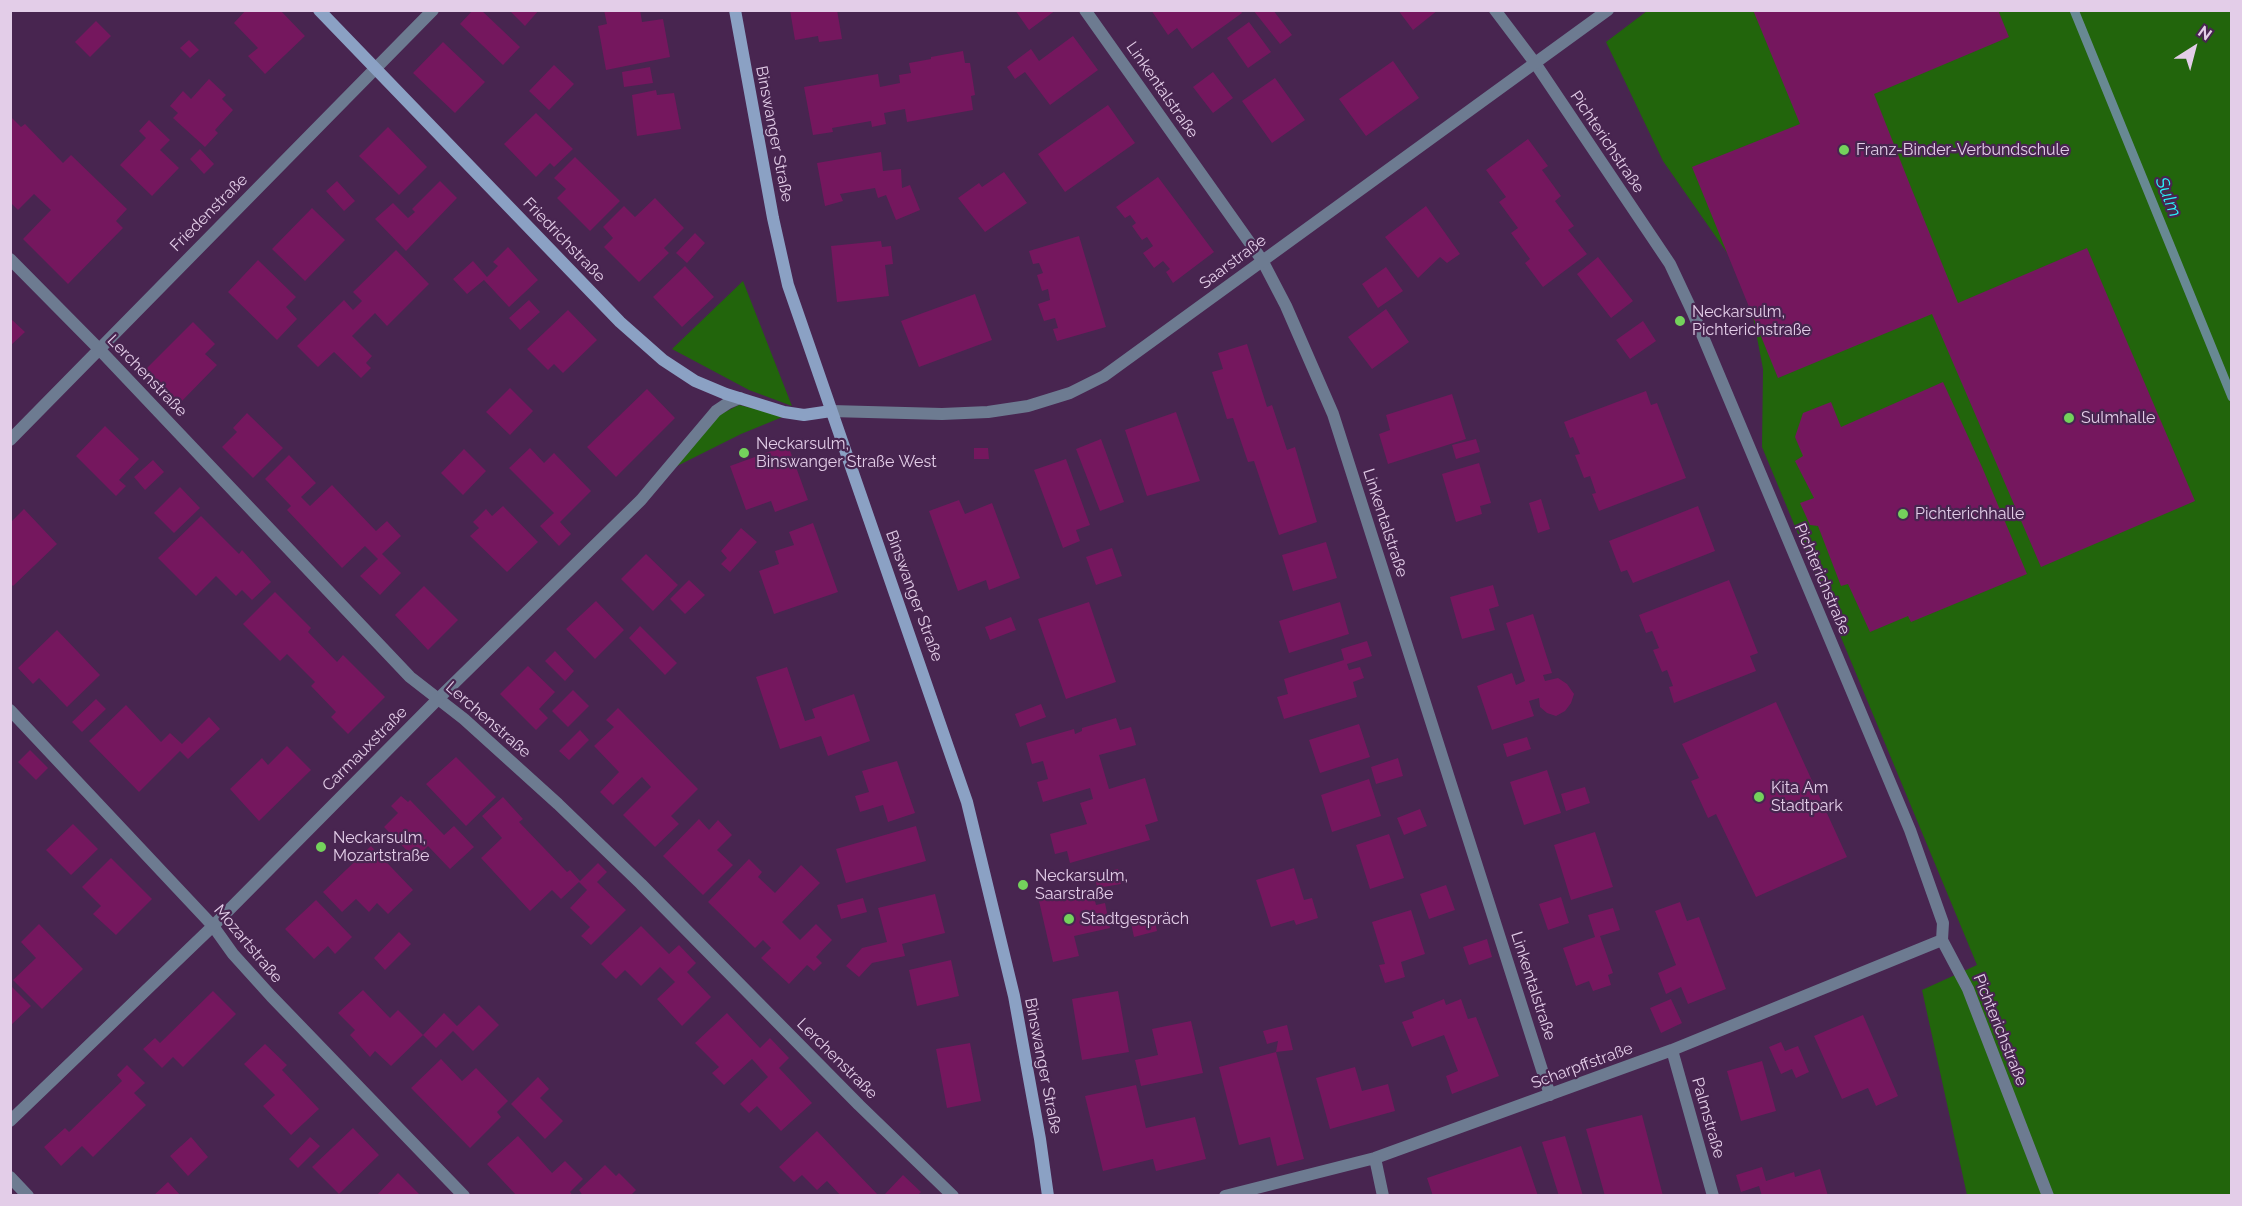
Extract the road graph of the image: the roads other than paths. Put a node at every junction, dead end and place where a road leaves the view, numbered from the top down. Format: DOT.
graph roads {
  1 [pos="319,10"];
  2 [pos="433,10"];
  3 [pos="735,10"];
  4 [pos="1085,10"];
  5 [pos="1495,10"];
  6 [pos="1608,10"];
  7 [pos="1535,63"];
  8 [pos="376,69"];
  9 [pos="10,259"];
  10 [pos="1262,260"];
  11 [pos="99,348"];
  12 [pos="740,398"];
  13 [pos="831,411"];
  14 [pos="10,440"];
  15 [pos="439,698"];
  16 [pos="10,710"];
  17 [pos="213,926"];
  18 [pos="1942,940"];
  19 [pos="1672,1050"];
  20 [pos="1550,1095"];
  21 [pos="10,1121"];
  22 [pos="1375,1158"];
  23 [pos="10,1177"];
  24 [pos="28,1196"];
  25 [pos="464,1196"];
  26 [pos="953,1196"];
  27 [pos="1048,1196"];
  28 [pos="1225,1196"];
  29 [pos="1383,1196"];
  30 [pos="1713,1196"];
  31 [pos="2048,1196"];
  1 -- 8 [label="main road, Friedrichstraße"];
  2 -- 8 [label="street, Friedenstraße"];
  3 -- 13 [label="main road, Binswanger Straße"];
  4 -- 10 [label="street, Linkentalstraße"];
  5 -- 7 [label="street, Pichterichstraße"];
  6 -- 7 [label="street, Saarstraße"];
  7 -- 10 [label="street, Saarstraße"];
  7 -- 18 [label="street, Pichterichstraße"];
  8 -- 11 [label="street, Friedenstraße"];
  8 -- 12 [label="main road, Friedrichstraße"];
  9 -- 11 [label="street, Lerchenstraße"];
  10 -- 13 [label="street, Saarstraße"];
  10 -- 20 [label="street, Linkentalstraße"];
  11 -- 14 [label="street, Friedenstraße"];
  11 -- 15 [label="street, Lerchenstraße"];
  12 -- 13 [label="main road, Friedrichstraße"];
  12 -- 15 [label="street, Carmauxstraße"];
  13 -- 27 [label="main road, Binswanger Straße"];
  15 -- 17 [label="street, Carmauxstraße"];
  15 -- 26 [label="street, Lerchenstraße"];
  16 -- 17 [label="street, Mozartstraße"];
  17 -- 21 [label="street, Carmauxstraße"];
  17 -- 25 [label="street, Mozartstraße"];
  18 -- 19 [label="street, Scharpffstraße"];
  18 -- 31 [label="street, Pichterichstraße"];
  19 -- 20 [label="street, Scharpffstraße"];
  19 -- 30 [label="street, Palmstraße"];
  20 -- 22 [label="street, Scharpffstraße"];
  22 -- 28 [label="street, Scharpffstraße"];
  22 -- 29 [label="street"];
  23 -- 24 [label="street"];
}
